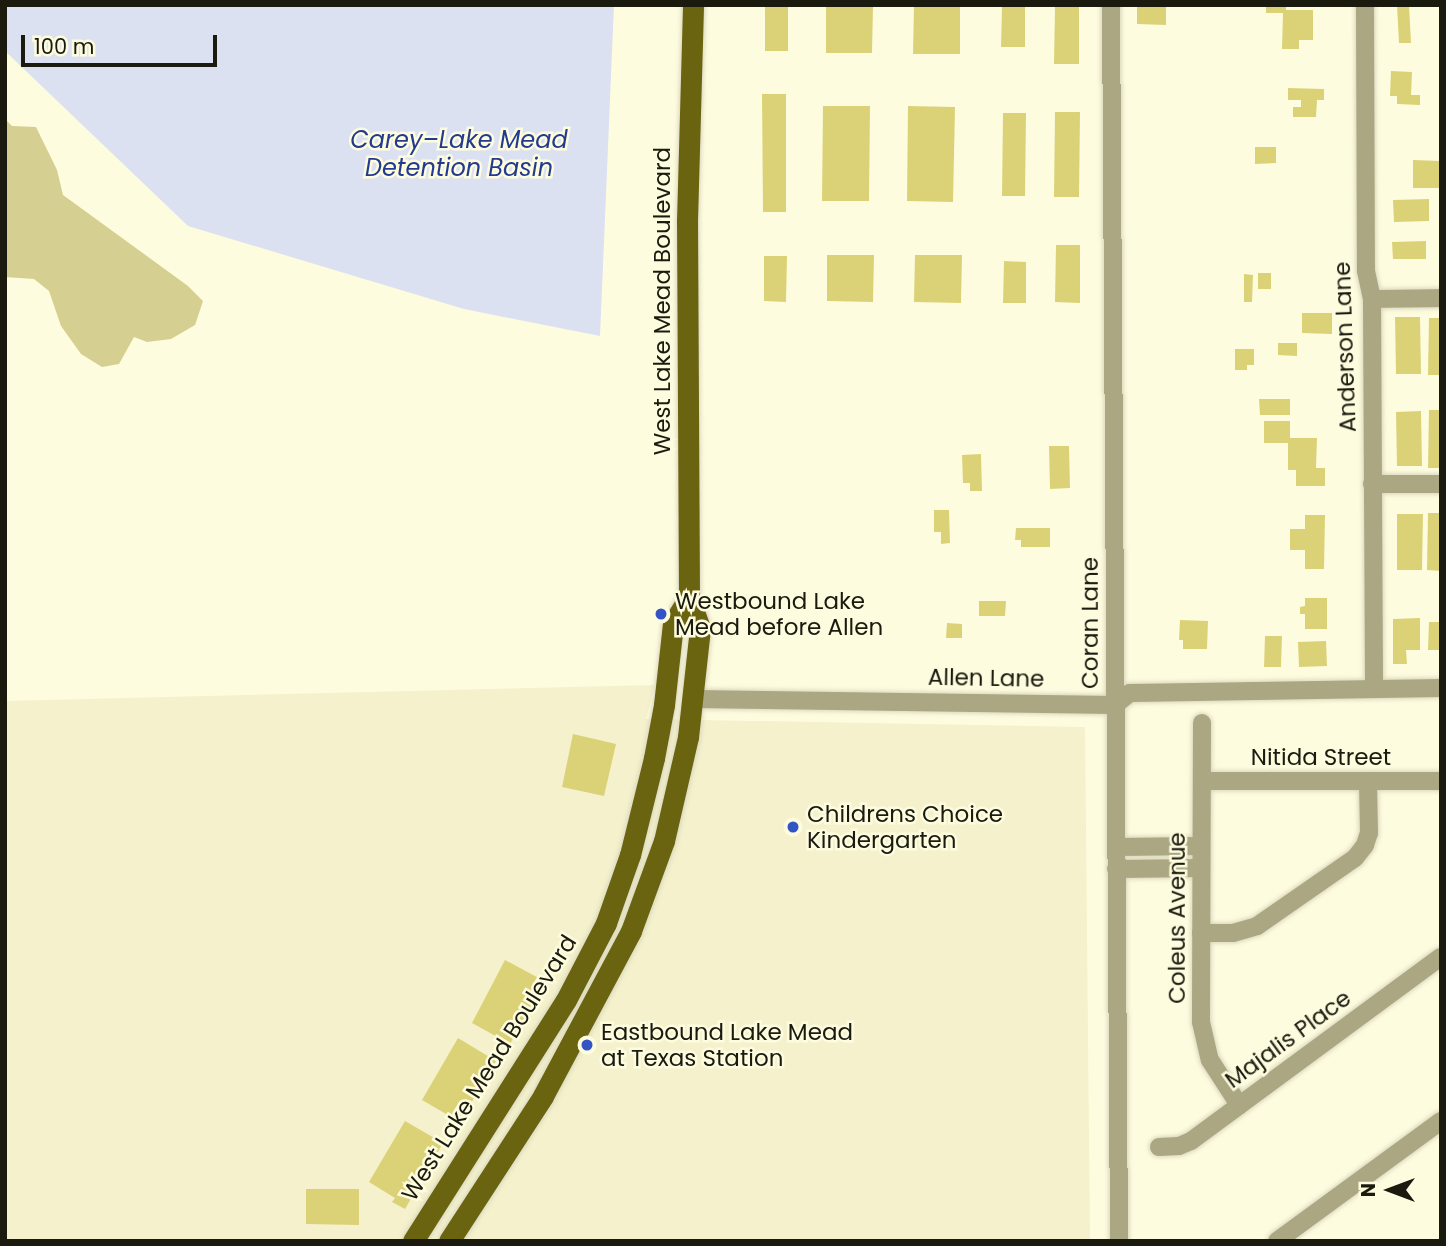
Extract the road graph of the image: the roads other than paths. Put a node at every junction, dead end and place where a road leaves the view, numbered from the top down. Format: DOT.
graph roads {
  1 [pos="693,5"];
  2 [pos="1111,5"];
  3 [pos="1365,5"];
  4 [pos="1441,298"];
  5 [pos="1373,299"];
  6 [pos="1373,484"];
  7 [pos="1441,484"];
  8 [pos="689,597"];
  9 [pos="1374,688"];
  10 [pos="1441,688"];
  11 [pos="694,699"];
  12 [pos="1115,705"];
  13 [pos="1202,723"];
  14 [pos="1202,781"];
  15 [pos="1368,781"];
  16 [pos="1441,781"];
  17 [pos="1201,846"];
  18 [pos="1116,847"];
  19 [pos="1201,868"];
  20 [pos="1116,869"];
  21 [pos="606,923"];
  22 [pos="1201,933"];
  23 [pos="627,940"];
  24 [pos="596,943"];
  25 [pos="1441,957"];
  26 [pos="1240,1105"];
  27 [pos="1441,1121"];
  28 [pos="1159,1147"];
  29 [pos="413,1241"];
  30 [pos="449,1241"];
  31 [pos="1119,1241"];
  32 [pos="1277,1241"];
  1 -- 8 [label="main road, West Lake Mead Boulevard"];
  2 -- 12 [label="street, Coran Lane"];
  3 -- 5 [label="street, Anderson Lane"];
  4 -- 5 [label="street"];
  5 -- 6 [label="street, Anderson Lane"];
  6 -- 7 [label="street"];
  6 -- 9 [label="street, Anderson Lane"];
  8 -- 11 [label="main road, West Lake Mead Boulevard"];
  8 -- 21 [label="main road, West Lake Mead Boulevard"];
  9 -- 10 [label="street, Allen Lane"];
  9 -- 12 [label="street, Allen Lane"];
  11 -- 12 [label="street, Allen Lane"];
  11 -- 23 [label="main road, West Lake Mead Boulevard"];
  12 -- 18 [label="street, Coran Lane"];
  13 -- 14 [label="street, Coleus Avenue"];
  14 -- 15 [label="street, Nitida Street"];
  14 -- 17 [label="street, Coleus Avenue"];
  15 -- 16 [label="street, Nitida Street"];
  15 -- 22 [label="street"];
  17 -- 18 [label="street"];
  17 -- 19 [label="street, Coleus Avenue"];
  18 -- 20 [label="street, Coran Lane"];
  19 -- 20 [label="street"];
  19 -- 22 [label="street, Coleus Avenue"];
  20 -- 31 [label="street, Coran Lane"];
  21 -- 23 [label="main road"];
  21 -- 24 [label="main road, West Lake Mead Boulevard"];
  22 -- 26 [label="street, Coleus Avenue"];
  23 -- 24 [label="main road"];
  23 -- 30 [label="main road, West Lake Mead Boulevard"];
  24 -- 29 [label="main road, West Lake Mead Boulevard"];
  25 -- 26 [label="street, Majalis Place"];
  26 -- 28 [label="street, Majalis Place"];
  27 -- 32 [label="street"];
}
